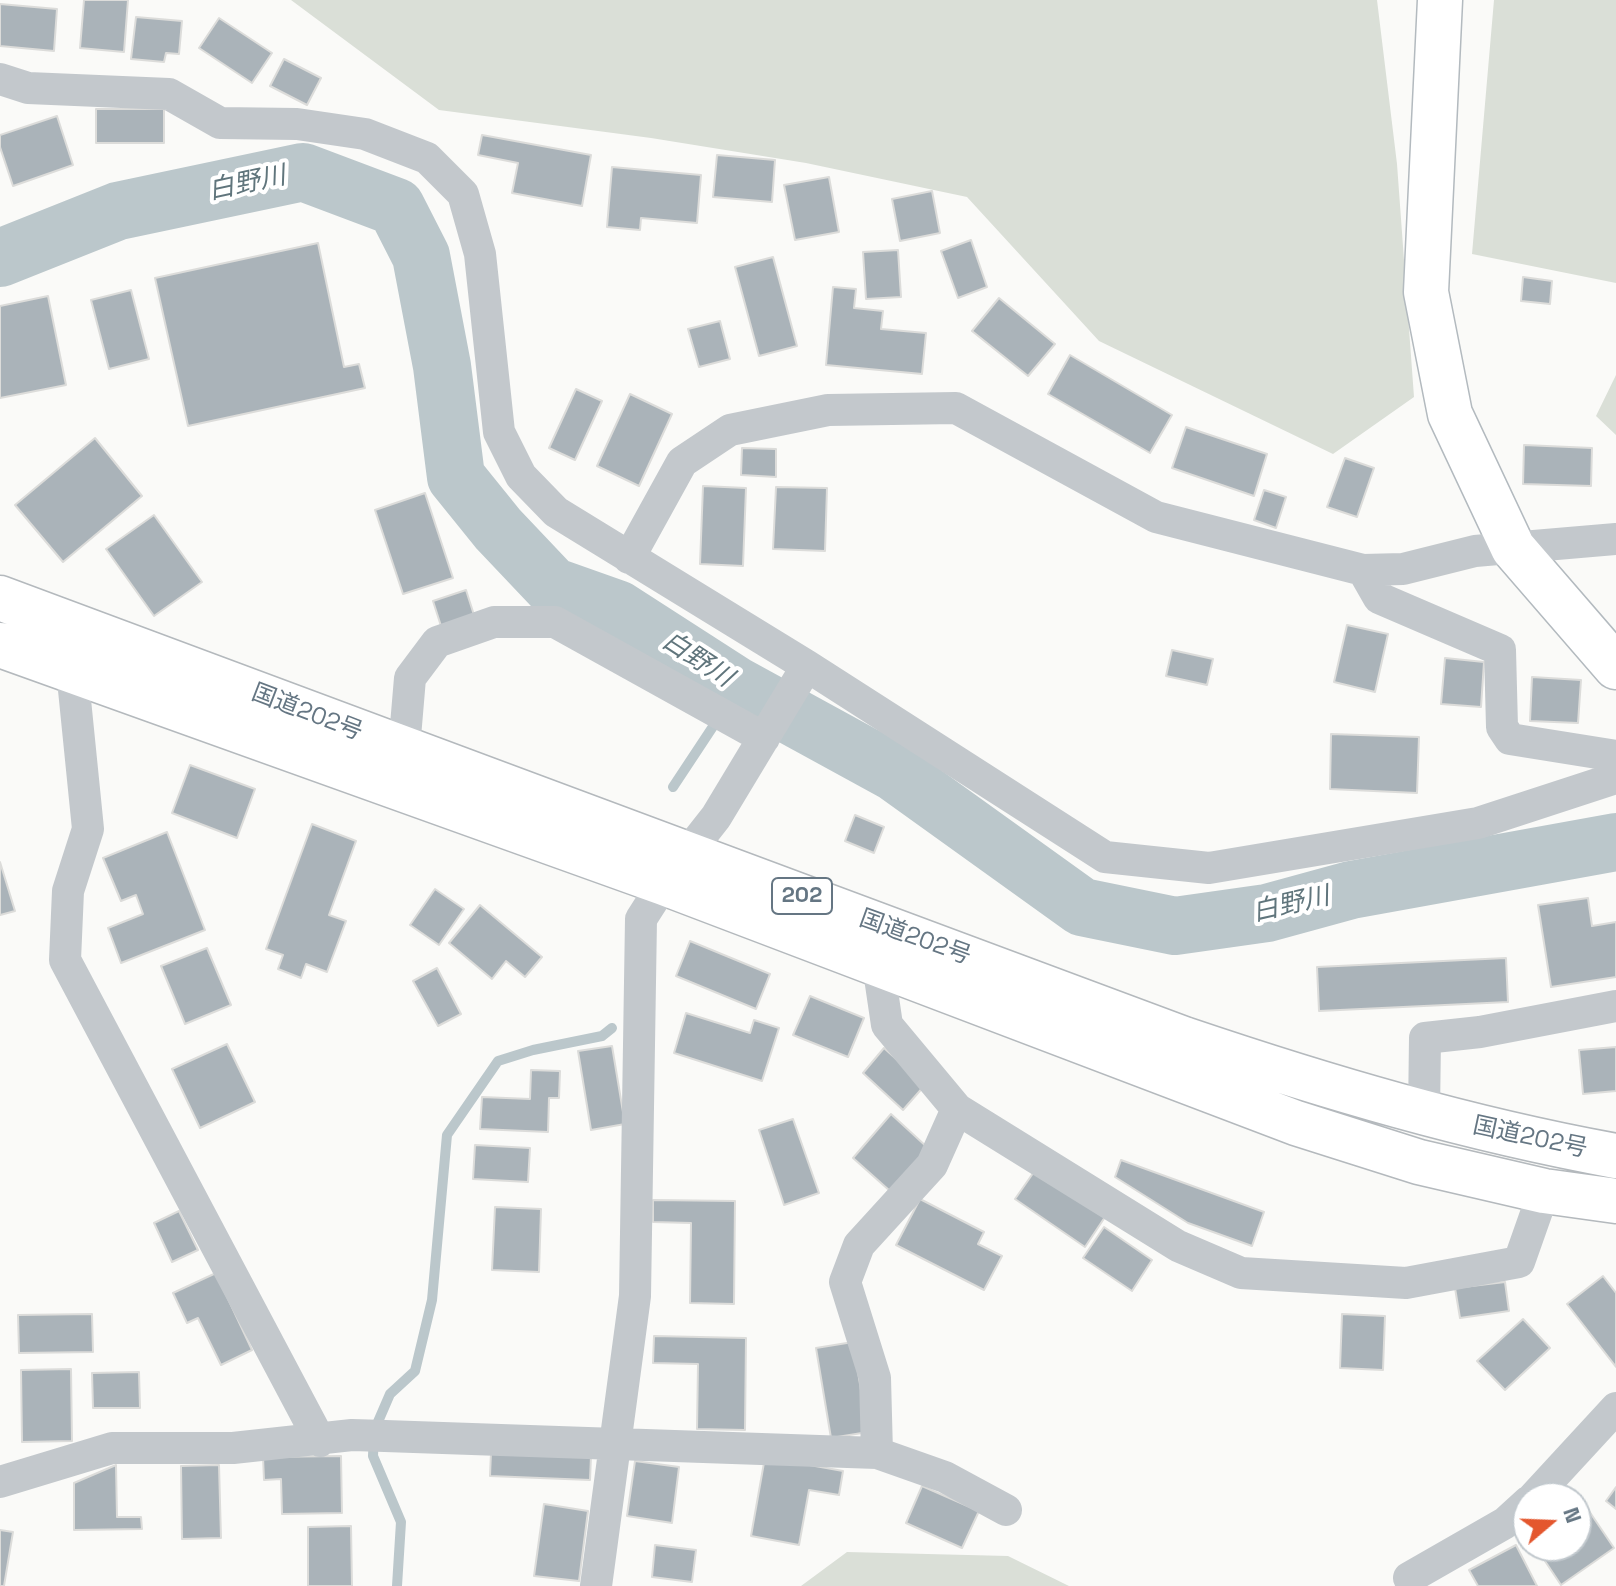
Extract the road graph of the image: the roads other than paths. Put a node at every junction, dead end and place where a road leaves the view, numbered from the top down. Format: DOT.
graph roads {
  1 [pos="1440,0"];
  2 [pos="0,79"];
  3 [pos="1616,539"];
  4 [pos="1513,548"];
  5 [pos="629,558"];
  6 [pos="1363,570"];
  7 [pos="0,598"];
  8 [pos="0,645"];
  9 [pos="79,650"];
  10 [pos="807,666"];
  11 [pos="1616,667"];
  12 [pos="755,734"];
  13 [pos="404,749"];
  14 [pos="1616,756"];
  15 [pos="1616,778"];
  16 [pos="676,869"];
  17 [pos="878,964"];
  18 [pos="1616,1006"];
  19 [pos="957,1109"];
  20 [pos="1424,1114"];
  21 [pos="1616,1156"];
  22 [pos="1544,1191"];
  23 [pos="1616,1201"];
  24 [pos="1616,1408"];
  25 [pos="320,1441"];
  26 [pos="617,1444"];
  27 [pos="877,1453"];
  28 [pos="0,1482"];
  29 [pos="1548,1482"];
  30 [pos="1006,1510"];
  31 [pos="1512,1517"];
  32 [pos="1409,1578"];
  33 [pos="596,1586"];
  1 -- 4 [label="main road"];
  2 -- 5 [label="street"];
  3 -- 4 [label="street"];
  4 -- 6 [label="street"];
  4 -- 11 [label="main road"];
  5 -- 6 [label="street"];
  5 -- 10 [label="street"];
  6 -- 14 [label="street"];
  7 -- 9 [label="main road, 国道202号 / 202"];
  8 -- 9 [label="main road, 国道202号 / 202"];
  9 -- 13 [label="main road, 国道202号 / 202"];
  9 -- 16 [label="main road, 国道202号 / 202"];
  9 -- 25 [label="street"];
  10 -- 12 [label="street"];
  10 -- 15 [label="street"];
  12 -- 13 [label="street"];
  12 -- 16 [label="street"];
  13 -- 16 [label="main road, 国道202号 / 202"];
  16 -- 17 [label="main road, 国道202号 / 202"];
  16 -- 20 [label="main road, 国道202号 / 202"];
  16 -- 26 [label="street"];
  17 -- 19 [label="street"];
  17 -- 22 [label="main road, 国道202号 / 202"];
  18 -- 20 [label="street"];
  19 -- 22 [label="street"];
  19 -- 27 [label="street"];
  20 -- 21 [label="main road, 国道202号 / 202"];
  22 -- 23 [label="main road, 国道202号 / 202"];
  24 -- 29 [label="street"];
  25 -- 26 [label="street"];
  25 -- 28 [label="street"];
  26 -- 27 [label="street"];
  26 -- 33 [label="street"];
  27 -- 30 [label="street"];
  31 -- 32 [label="street"];
}
